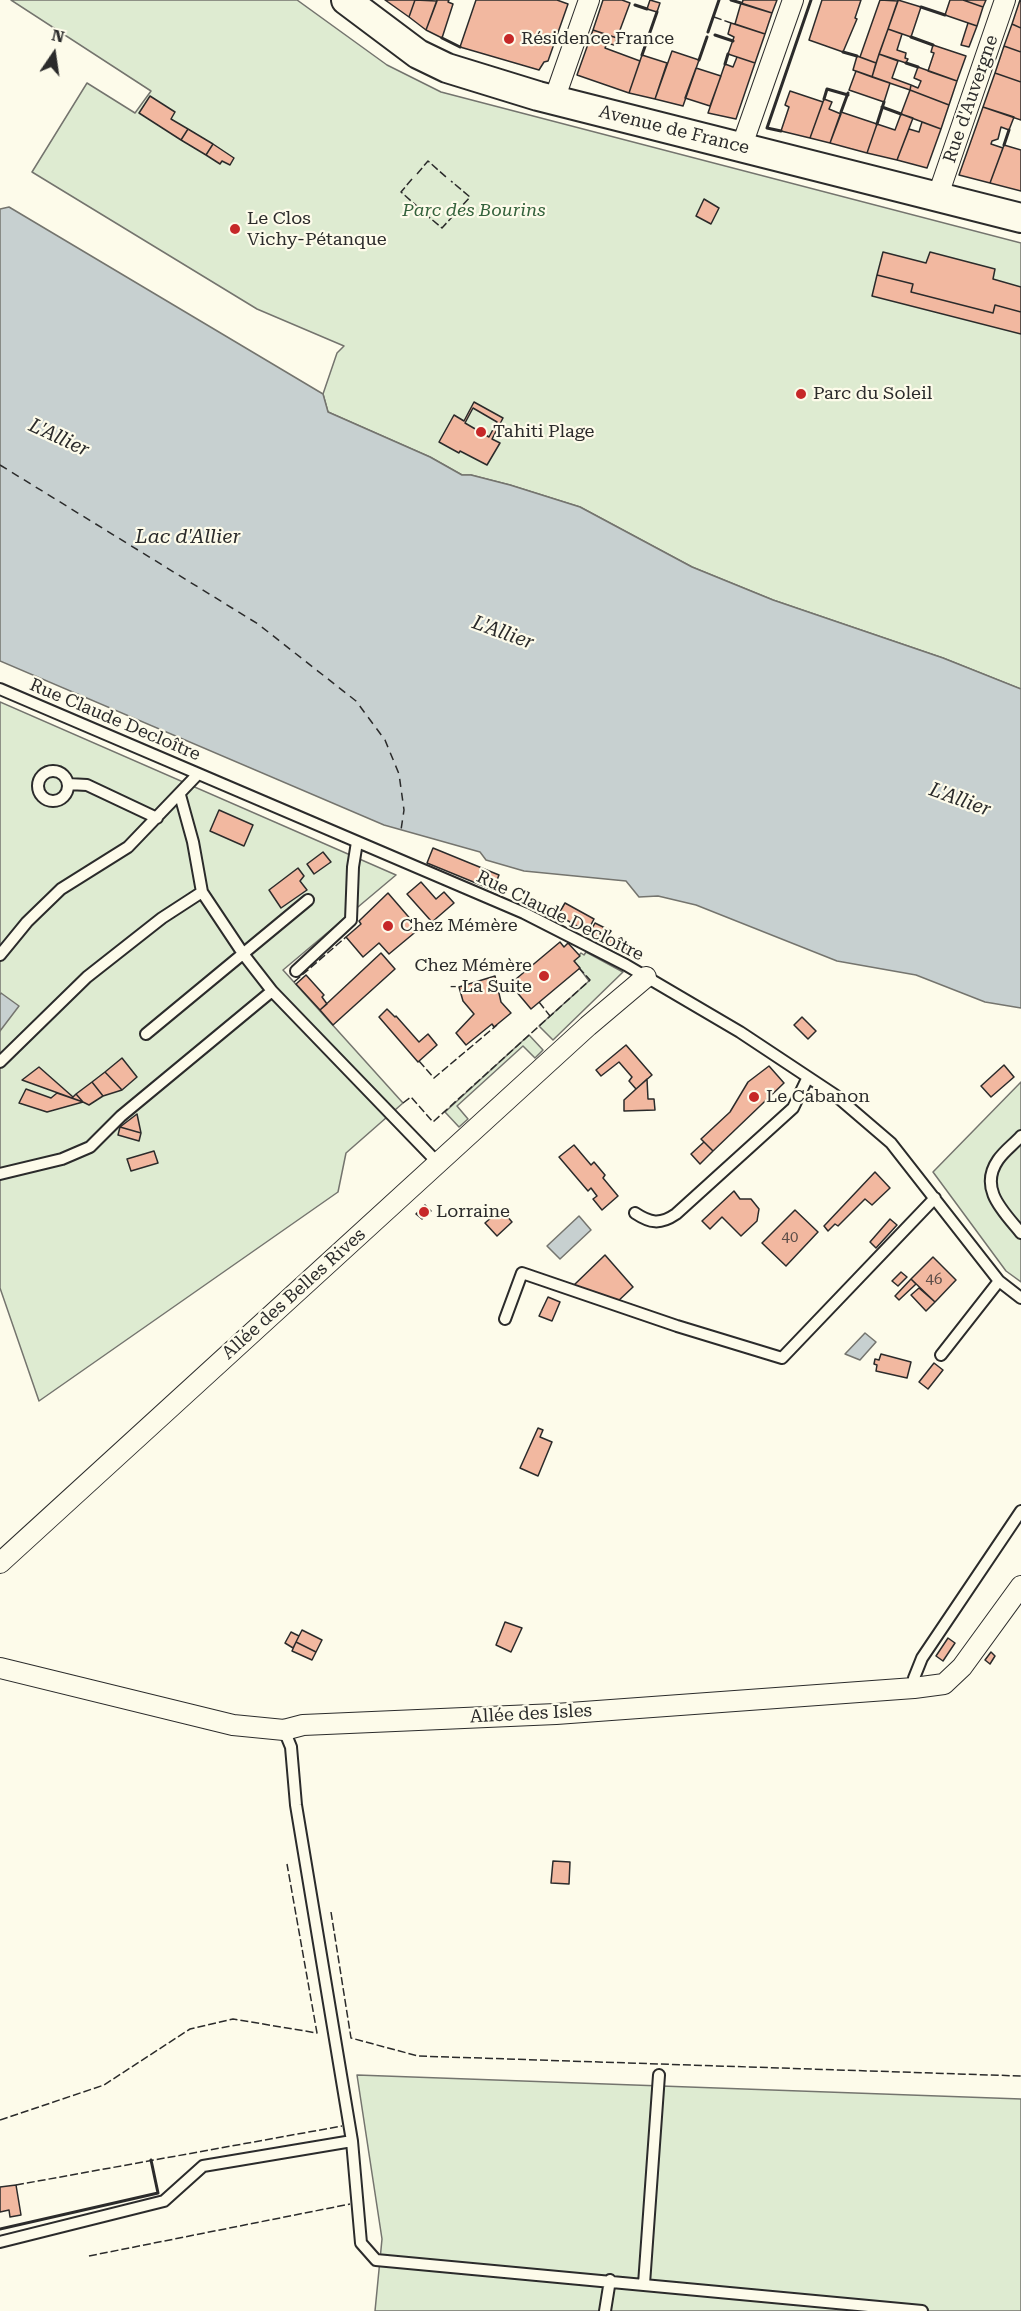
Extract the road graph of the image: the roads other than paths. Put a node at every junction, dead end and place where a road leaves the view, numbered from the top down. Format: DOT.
graph roads {
  1 [pos="346,0"];
  2 [pos="589,0"];
  3 [pos="793,0"];
  4 [pos="1005,0"];
  5 [pos="554,100"];
  6 [pos="741,148"];
  7 [pos="937,198"];
  8 [pos="1021,218"];
  9 [pos="0,689"];
  10 [pos="198,774"];
  11 [pos="68,784"];
  12 [pos="180,795"];
  13 [pos="157,818"];
  14 [pos="357,842"];
  15 [pos="202,892"];
  16 [pos="308,900"];
  17 [pos="0,955"];
  18 [pos="243,955"];
  19 [pos="296,971"];
  20 [pos="646,977"];
  21 [pos="272,991"];
  22 [pos="146,1034"];
  23 [pos="0,1062"];
  24 [pos="808,1077"];
  25 [pos="1021,1136"];
  26 [pos="438,1163"];
  27 [pos="0,1174"];
  28 [pos="936,1198"];
  29 [pos="634,1213"];
  30 [pos="1021,1233"];
  31 [pos="999,1281"];
  32 [pos="1021,1298"];
  33 [pos="506,1319"];
  34 [pos="941,1355"];
  35 [pos="1021,1511"];
  36 [pos="0,1563"];
  37 [pos="1021,1586"];
  38 [pos="0,1668"];
  39 [pos="914,1688"];
  40 [pos="284,1730"];
  41 [pos="659,2075"];
  42 [pos="352,2141"];
  43 [pos="0,2242"];
  44 [pos="610,2280"];
  45 [pos="644,2284"];
  46 [pos="605,2311"];
  47 [pos="922,2311"];
  1 -- 5 [label="street, Avenue de France"];
  2 -- 5 [label="street"];
  3 -- 6 [label="street"];
  4 -- 7 [label="street, Rue d'Auvergne"];
  5 -- 6 [label="street, Avenue de France"];
  6 -- 7 [label="street, Avenue de France"];
  7 -- 8 [label="street, Avenue de France"];
  9 -- 10 [label="lane, Rue Claude Decloître"];
  10 -- 12 [label="lane"];
  10 -- 14 [label="lane, Rue Claude Decloître"];
  11 -- 13 [label="lane"];
  12 -- 13 [label="lane"];
  12 -- 15 [label="lane"];
  13 -- 17 [label="lane"];
  14 -- 19 [label="lane"];
  14 -- 20 [label="lane, Rue Claude Decloître"];
  15 -- 18 [label="lane"];
  15 -- 23 [label="lane"];
  16 -- 18 [label="lane"];
  18 -- 21 [label="lane"];
  18 -- 22 [label="lane"];
  20 -- 24 [label="lane, Rue Claude Decloître"];
  20 -- 26 [label="street, Allée des Belles Rives"];
  21 -- 26 [label="lane"];
  21 -- 27 [label="lane"];
  24 -- 28 [label="lane, Rue Claude Decloître"];
  24 -- 29 [label="lane"];
  25 -- 30 [label="lane"];
  26 -- 36 [label="street, Allée des Belles Rives"];
  28 -- 31 [label="lane, Rue Claude Decloître"];
  28 -- 33 [label="lane"];
  31 -- 32 [label="lane, Rue Claude Decloître"];
  31 -- 34 [label="lane"];
  35 -- 39 [label="lane"];
  37 -- 39 [label="street, Allée des Isles"];
  38 -- 40 [label="street, Allée des Isles"];
  39 -- 40 [label="street, Allée des Isles"];
  40 -- 42 [label="lane"];
  41 -- 45 [label="lane"];
  42 -- 43 [label="lane"];
  42 -- 44 [label="lane"];
  44 -- 45 [label="lane"];
  44 -- 46 [label="lane"];
  45 -- 47 [label="lane"];
}
